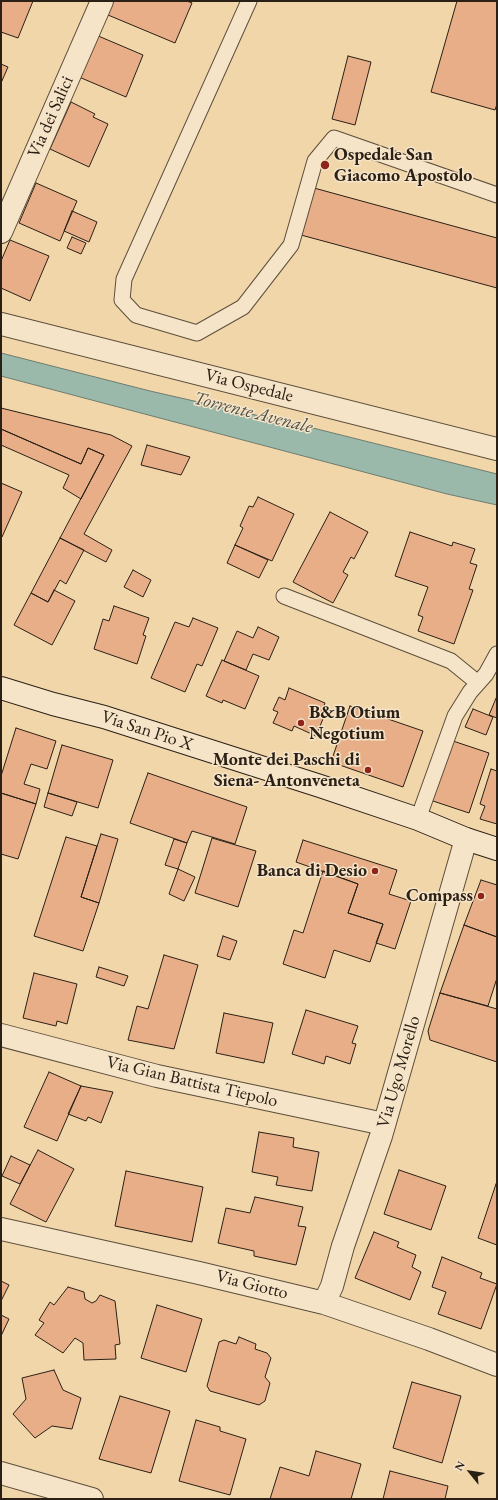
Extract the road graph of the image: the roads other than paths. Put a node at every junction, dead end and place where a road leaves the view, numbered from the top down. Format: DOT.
graph roads {
  1 [pos="102,1"];
  2 [pos="249,1"];
  3 [pos="497,195"];
  4 [pos="1,232"];
  5 [pos="1,324"];
  6 [pos="497,449"];
  7 [pos="284,596"];
  8 [pos="497,654"];
  9 [pos="478,683"];
  10 [pos="1,688"];
  11 [pos="418,819"];
  12 [pos="466,839"];
  13 [pos="497,849"];
  14 [pos="1,1035"];
  15 [pos="384,1124"];
  16 [pos="1,1229"];
  17 [pos="324,1303"];
  18 [pos="497,1365"];
  19 [pos="1,1473"];
  20 [pos="92,1499"];
  1 -- 4 [label="street, Via dei Salici"];
  2 -- 3 [label="lane"];
  5 -- 6 [label="street, Via Ospedale"];
  7 -- 9 [label="lane"];
  8 -- 9 [label="lane"];
  9 -- 11 [label="lane"];
  10 -- 11 [label="street, Via San Pio X"];
  11 -- 12 [label="street, Via San Pio X"];
  12 -- 13 [label="street, Via San Pio X"];
  12 -- 15 [label="street, Via Ugo Morello"];
  14 -- 15 [label="street, Via Gian Battista Tiepolo"];
  15 -- 17 [label="street, Via Ugo Morello"];
  16 -- 17 [label="street, Via Giotto"];
  17 -- 18 [label="street, Via Giotto"];
  19 -- 20 [label="street"];
}
